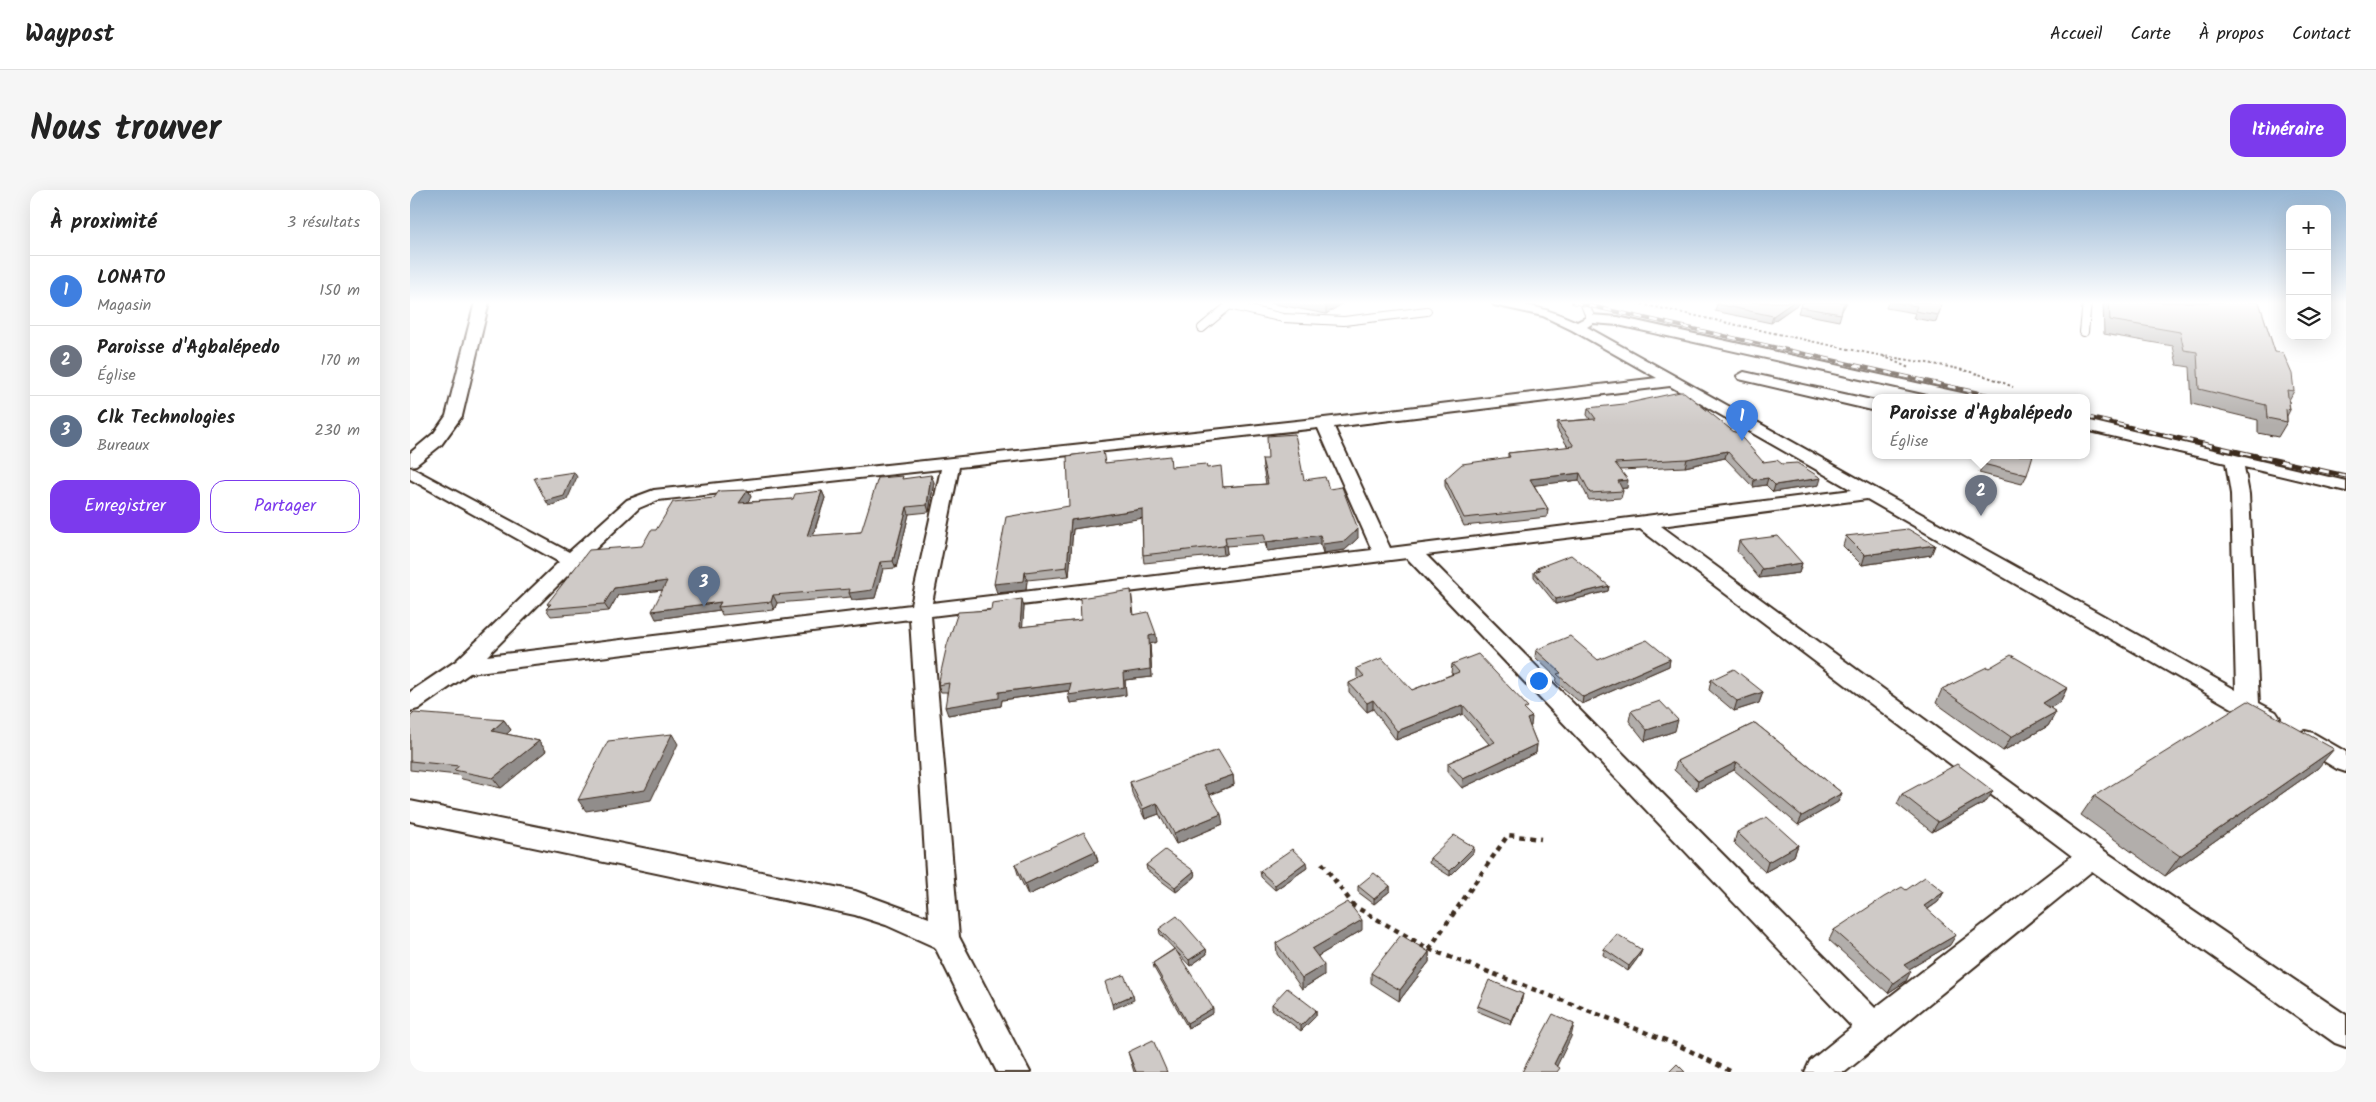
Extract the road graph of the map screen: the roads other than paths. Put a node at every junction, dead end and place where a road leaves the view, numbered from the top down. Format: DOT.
graph roads {
  1 [pos="472,343"];
  2 [pos="1615,343"];
  3 [pos="1718,343"];
  4 [pos="1744,376"];
  5 [pos="1673,381"];
  6 [pos="1946,394"];
  7 [pos="1872,405"];
  8 [pos="1324,423"];
  9 [pos="2090,426"];
  10 [pos="410,460"];
  11 [pos="2234,461"];
  12 [pos="951,465"];
  13 [pos="410,472"];
  14 [pos="2346,486"];
  15 [pos="1872,493"];
  16 [pos="1644,523"];
  17 [pos="1412,552"];
  18 [pos="1384,555"];
  19 [pos="571,561"];
  20 [pos="920,611"];
  21 [pos="464,666"];
  22 [pos="410,703"];
  23 [pos="2248,706"];
  24 [pos="2346,763"];
  25 [pos="410,811"];
  26 [pos="2091,856"];
  27 [pos="945,938"];
  28 [pos="1874,1028"];
  29 [pos="2346,1033"];
  30 [pos="1014,1072"];
  31 [pos="1822,1072"];
  1 -- 10 [label="street"];
  2 -- 5 [label="street"];
  3 -- 6 [label="street"];
  4 -- 7 [label="street"];
  5 -- 8 [label="street"];
  5 -- 15 [label="street"];
  8 -- 12 [label="street"];
  8 -- 18 [label="street"];
  9 -- 11 [label="street"];
  11 -- 14 [label="street"];
  11 -- 23 [label="street"];
  12 -- 19 [label="street"];
  12 -- 20 [label="street"];
  13 -- 19 [label="street"];
  15 -- 16 [label="street"];
  15 -- 23 [label="street"];
  16 -- 17 [label="street"];
  16 -- 26 [label="street"];
  17 -- 18 [label="street"];
  17 -- 28 [label="street"];
  18 -- 20 [label="street"];
  19 -- 21 [label="street"];
  20 -- 21 [label="street"];
  20 -- 27 [label="street"];
  21 -- 22 [label="street"];
  23 -- 24 [label="street"];
  25 -- 27 [label="street"];
  26 -- 28 [label="street"];
  26 -- 29 [label="street"];
  27 -- 30 [label="street"];
  28 -- 31 [label="street"];
}
